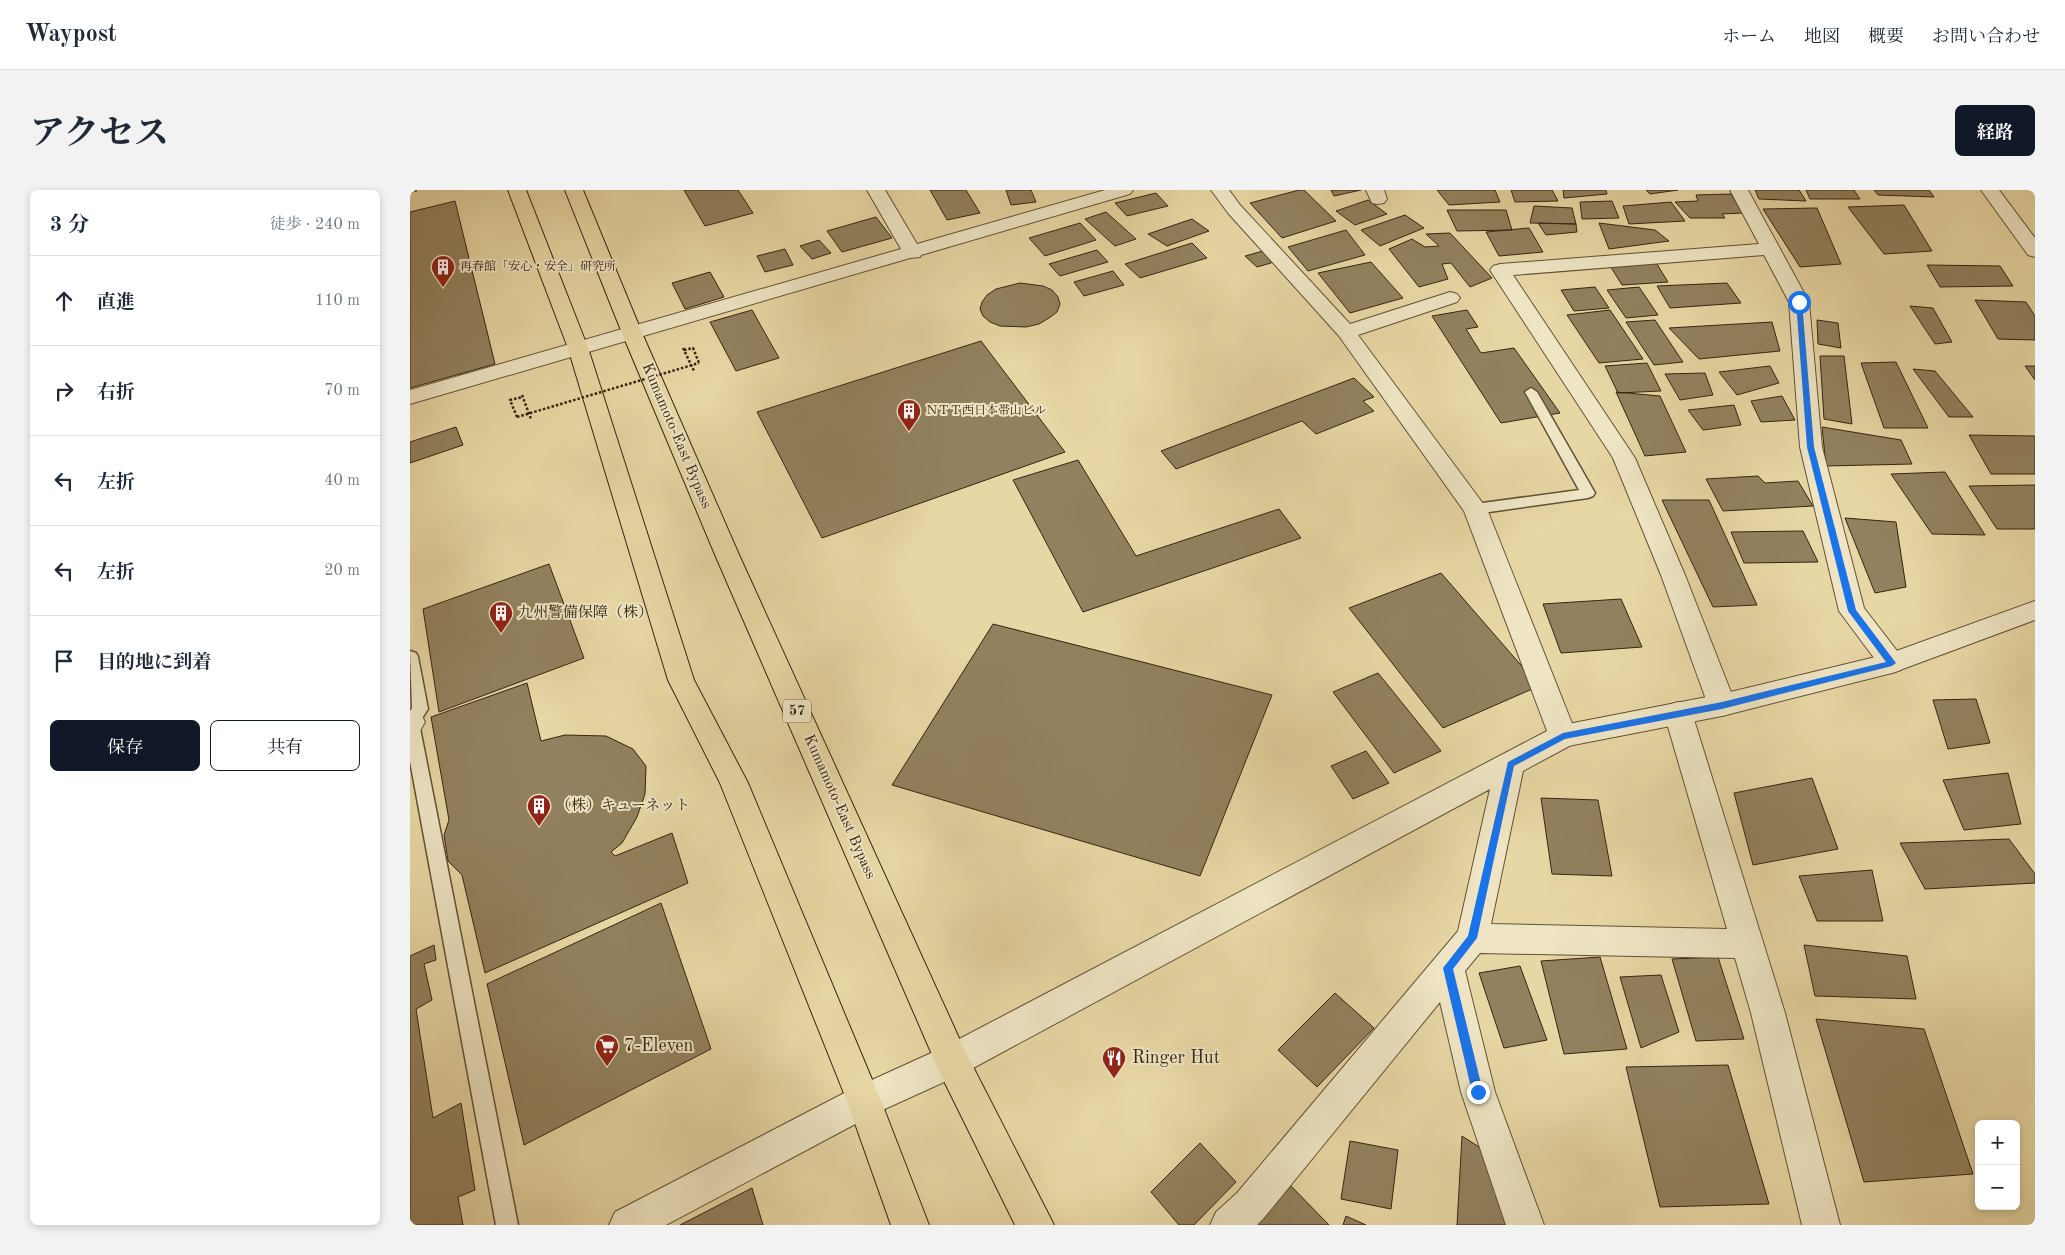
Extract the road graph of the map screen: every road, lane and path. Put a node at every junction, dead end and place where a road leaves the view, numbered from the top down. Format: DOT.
graph roads {
  1 [pos="418,190"];
  2 [pos="517,190"];
  3 [pos="574,190"];
  4 [pos="876,190"];
  5 [pos="1124,190"];
  6 [pos="1220,190"];
  7 [pos="1739,190"];
  8 [pos="1990,190"];
  9 [pos="410,192"];
  10 [pos="1771,250"];
  11 [pos="2035,251"];
  12 [pos="913,253"];
  13 [pos="1450,298"];
  14 [pos="1346,332"];
  15 [pos="632,333"];
  16 [pos="681,344"];
  17 [pos="578,348"];
  18 [pos="684,350"];
  19 [pos="694,371"];
  20 [pos="520,390"];
  21 [pos="1531,392"];
  22 [pos="410,397"];
  23 [pos="523,397"];
  24 [pos="531,419"];
  25 [pos="1475,509"];
  26 [pos="2035,610"];
  27 [pos="410,657"];
  28 [pos="1892,663"];
  29 [pos="1722,705"];
  30 [pos="1678,713"];
  31 [pos="411,723"];
  32 [pos="1563,736"];
  33 [pos="1510,764"];
  34 [pos="1472,938"];
  35 [pos="1748,944"];
  36 [pos="1448,968"];
  37 [pos="952,1061"];
  38 [pos="864,1101"];
  39 [pos="507,1225"];
  40 [pos="628,1225"];
  41 [pos="910,1225"];
  42 [pos="1035,1225"];
  43 [pos="1229,1225"];
  44 [pos="1525,1225"];
  45 [pos="1821,1225"];
  1 -- 9 [label="path"];
  2 -- 17 [label="highway"];
  3 -- 15 [label="highway, Kumamoto-East Bypass / 57"];
  4 -- 12 [label="street"];
  5 -- 12 [label="street"];
  6 -- 14 [label="street"];
  7 -- 10 [label="street"];
  8 -- 11 [label="street"];
  10 -- 28 [label="street"];
  10 -- 29 [label="street"];
  12 -- 15 [label="street"];
  13 -- 14 [label="street"];
  14 -- 25 [label="street"];
  15 -- 17 [label="street"];
  15 -- 37 [label="highway, Kumamoto-East Bypass / 57"];
  16 -- 18 [label="path"];
  17 -- 22 [label="street"];
  17 -- 38 [label="highway"];
  18 -- 19 [label="path"];
  18 -- 23 [label="path, bridge"];
  20 -- 23 [label="path"];
  21 -- 25 [label="lane"];
  23 -- 24 [label="path"];
  25 -- 32 [label="street"];
  26 -- 28 [label="street"];
  27 -- 31 [label="lane"];
  28 -- 29 [label="street"];
  29 -- 30 [label="street"];
  30 -- 32 [label="street"];
  30 -- 35 [label="street"];
  31 -- 39 [label="lane"];
  32 -- 33 [label="street"];
  33 -- 34 [label="street"];
  33 -- 37 [label="street"];
  34 -- 35 [label="street"];
  34 -- 36 [label="street"];
  35 -- 45 [label="street"];
  36 -- 43 [label="street"];
  36 -- 44 [label="street"];
  37 -- 38 [label="street"];
  37 -- 42 [label="highway, Kumamoto-East Bypass / 57"];
  38 -- 40 [label="street"];
  38 -- 41 [label="highway"];
}
